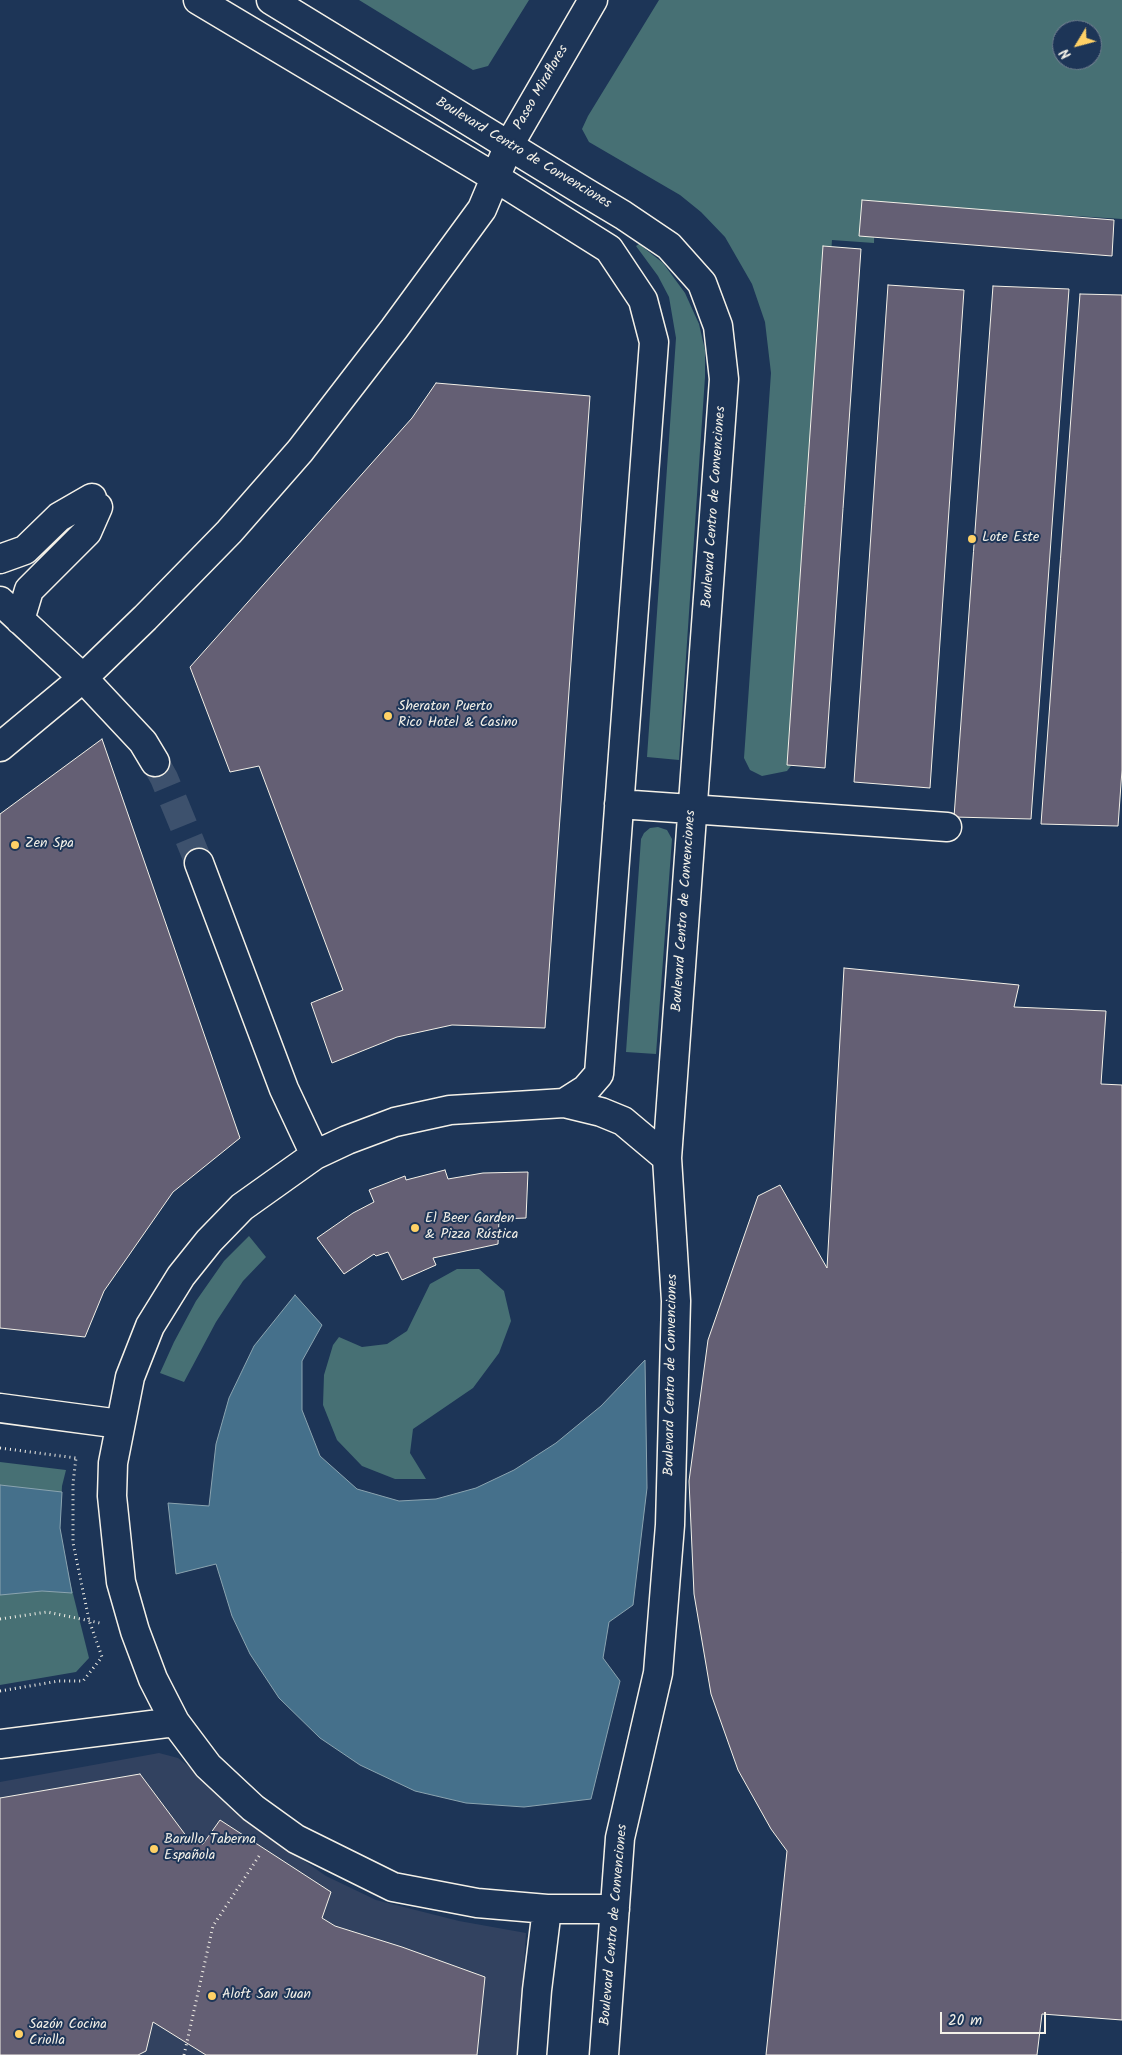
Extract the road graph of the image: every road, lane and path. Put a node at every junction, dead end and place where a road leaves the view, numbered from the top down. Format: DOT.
graph roads {
  1 [pos="198,0"];
  2 [pos="271,0"];
  3 [pos="593,0"];
  4 [pos="509,145"];
  5 [pos="496,178"];
  6 [pos="0,559"];
  7 [pos="0,601"];
  8 [pos="20,620"];
  9 [pos="83,678"];
  10 [pos="0,747"];
  11 [pos="155,762"];
  12 [pos="619,804"];
  13 [pos="692,810"];
  14 [pos="947,827"];
  15 [pos="199,863"];
  16 [pos="564,1103"];
  17 [pos="315,1155"];
  18 [pos="667,1158"];
  19 [pos="0,1408"];
  20 [pos="120,1424"];
  21 [pos="0,1448"];
  22 [pos="76,1458"];
  23 [pos="113,1463"];
  24 [pos="0,1619"];
  25 [pos="89,1620"];
  26 [pos="135,1631"];
  27 [pos="0,1691"];
  28 [pos="175,1722"];
  29 [pos="0,1744"];
  30 [pos="278,1826"];
  31 [pos="547,1909"];
  32 [pos="615,1909"];
  33 [pos="184,2055"];
  34 [pos="532,2055"];
  35 [pos="604,2055"];
  1 -- 5 [label="street"];
  2 -- 4 [label="street, Boulevard Centro de Convenciones"];
  3 -- 4 [label="street, Paseo Miraflores"];
  4 -- 5 [label="street, Paseo Miraflores"];
  4 -- 13 [label="street, Boulevard Centro de Convenciones"];
  5 -- 9 [label="street, Paseo Miraflores"];
  5 -- 12 [label="street"];
  6 -- 8 [label="street"];
  7 -- 8 [label="street"];
  8 -- 9 [label="street"];
  9 -- 10 [label="street, Paseo Miraflores"];
  9 -- 11 [label="street"];
  12 -- 13 [label="street"];
  12 -- 16 [label="street"];
  13 -- 14 [label="street"];
  13 -- 18 [label="street, Boulevard Centro de Convenciones"];
  15 -- 17 [label="street"];
  16 -- 17 [label="street"];
  16 -- 18 [label="street"];
  17 -- 20 [label="street"];
  18 -- 32 [label="street, Boulevard Centro de Convenciones"];
  19 -- 20 [label="street"];
  20 -- 23 [label="street"];
  21 -- 22 [label="path"];
  22 -- 23 [label="path"];
  22 -- 25 [label="path"];
  23 -- 26 [label="street"];
  24 -- 25 [label="path"];
  25 -- 26 [label="path"];
  25 -- 27 [label="path"];
  26 -- 28 [label="street"];
  28 -- 29 [label="street"];
  28 -- 30 [label="street"];
  30 -- 31 [label="street"];
  30 -- 33 [label="path"];
  31 -- 32 [label="street"];
  31 -- 34 [label="street"];
  32 -- 35 [label="street, Boulevard Centro de Convenciones"];
}
